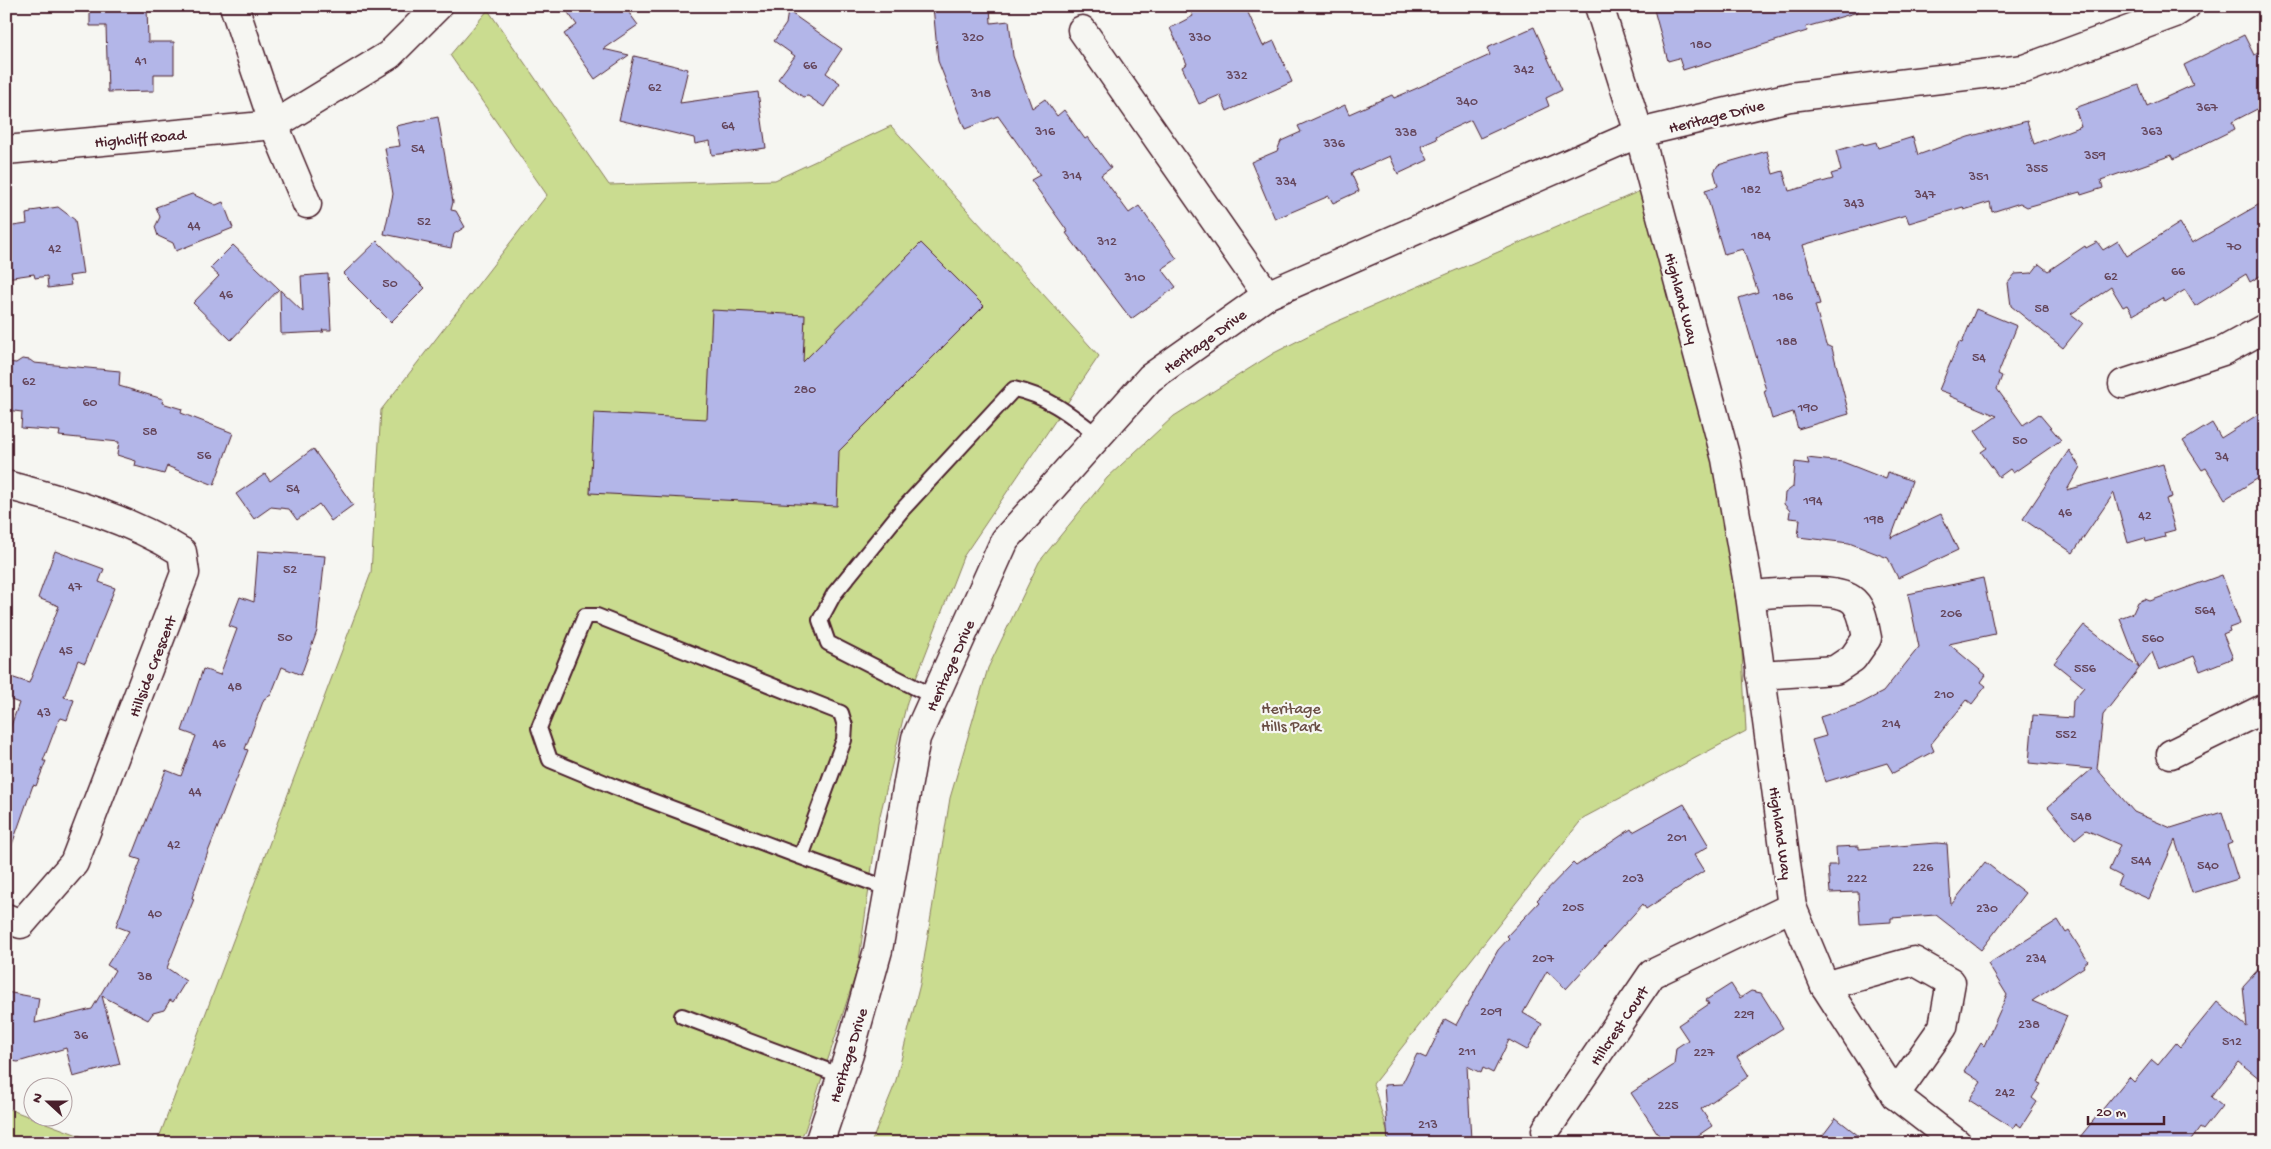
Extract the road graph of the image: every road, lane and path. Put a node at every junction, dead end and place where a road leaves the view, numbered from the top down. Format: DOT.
graph roads {
  1 [pos="234,6"];
  2 [pos="438,6"];
  3 [pos="1599,6"];
  4 [pos="2186,6"];
  5 [pos="1082,30"];
  6 [pos="274,125"];
  7 [pos="1639,133"];
  8 [pos="6,150"];
  9 [pos="307,204"];
  10 [pos="1267,295"];
  11 [pos="2265,328"];
  12 [pos="2123,384"];
  13 [pos="1098,436"];
  14 [pos="6,485"];
  15 [pos="1750,595"];
  16 [pos="1760,675"];
  17 [pos="934,697"];
  18 [pos="2265,708"];
  19 [pos="2171,754"];
  20 [pos="801,857"];
  21 [pos="889,889"];
  22 [pos="1792,907"];
  23 [pos="6,918"];
  24 [pos="1825,986"];
  25 [pos="682,1016"];
  26 [pos="842,1076"];
  27 [pos="1895,1095"];
  28 [pos="1546,1130"];
  29 [pos="820,1143"];
  30 [pos="1957,1143"];
  1 -- 6 [label="street"];
  2 -- 6 [label="street, Highcliff Road"];
  3 -- 7 [label="street, Highland Way"];
  4 -- 7 [label="street, Heritage Drive"];
  5 -- 10 [label="street"];
  6 -- 8 [label="street, Highcliff Road"];
  6 -- 9 [label="street"];
  7 -- 10 [label="street, Heritage Drive"];
  7 -- 15 [label="street, Highland Way"];
  10 -- 13 [label="street, Heritage Drive"];
  11 -- 12 [label="street"];
  13 -- 17 [label="street, Heritage Drive"];
  13 -- 17 [label="lane"];
  14 -- 23 [label="street, Hillside Crescent"];
  15 -- 16 [label="street, Highland Way"];
  15 -- 16 [label="street"];
  16 -- 22 [label="street, Highland Way"];
  17 -- 21 [label="street, Heritage Drive"];
  18 -- 19 [label="street"];
  20 -- 20 [label="lane"];
  20 -- 21 [label="lane"];
  21 -- 26 [label="street, Heritage Drive"];
  22 -- 24 [label="street, Highland Way"];
  22 -- 28 [label="street, Hillcrest Court"];
  24 -- 27 [label="street, Highland Way"];
  24 -- 27 [label="street"];
  25 -- 26 [label="lane"];
  26 -- 29 [label="street, Heritage Drive"];
  27 -- 30 [label="street, Highland Way"];
}
